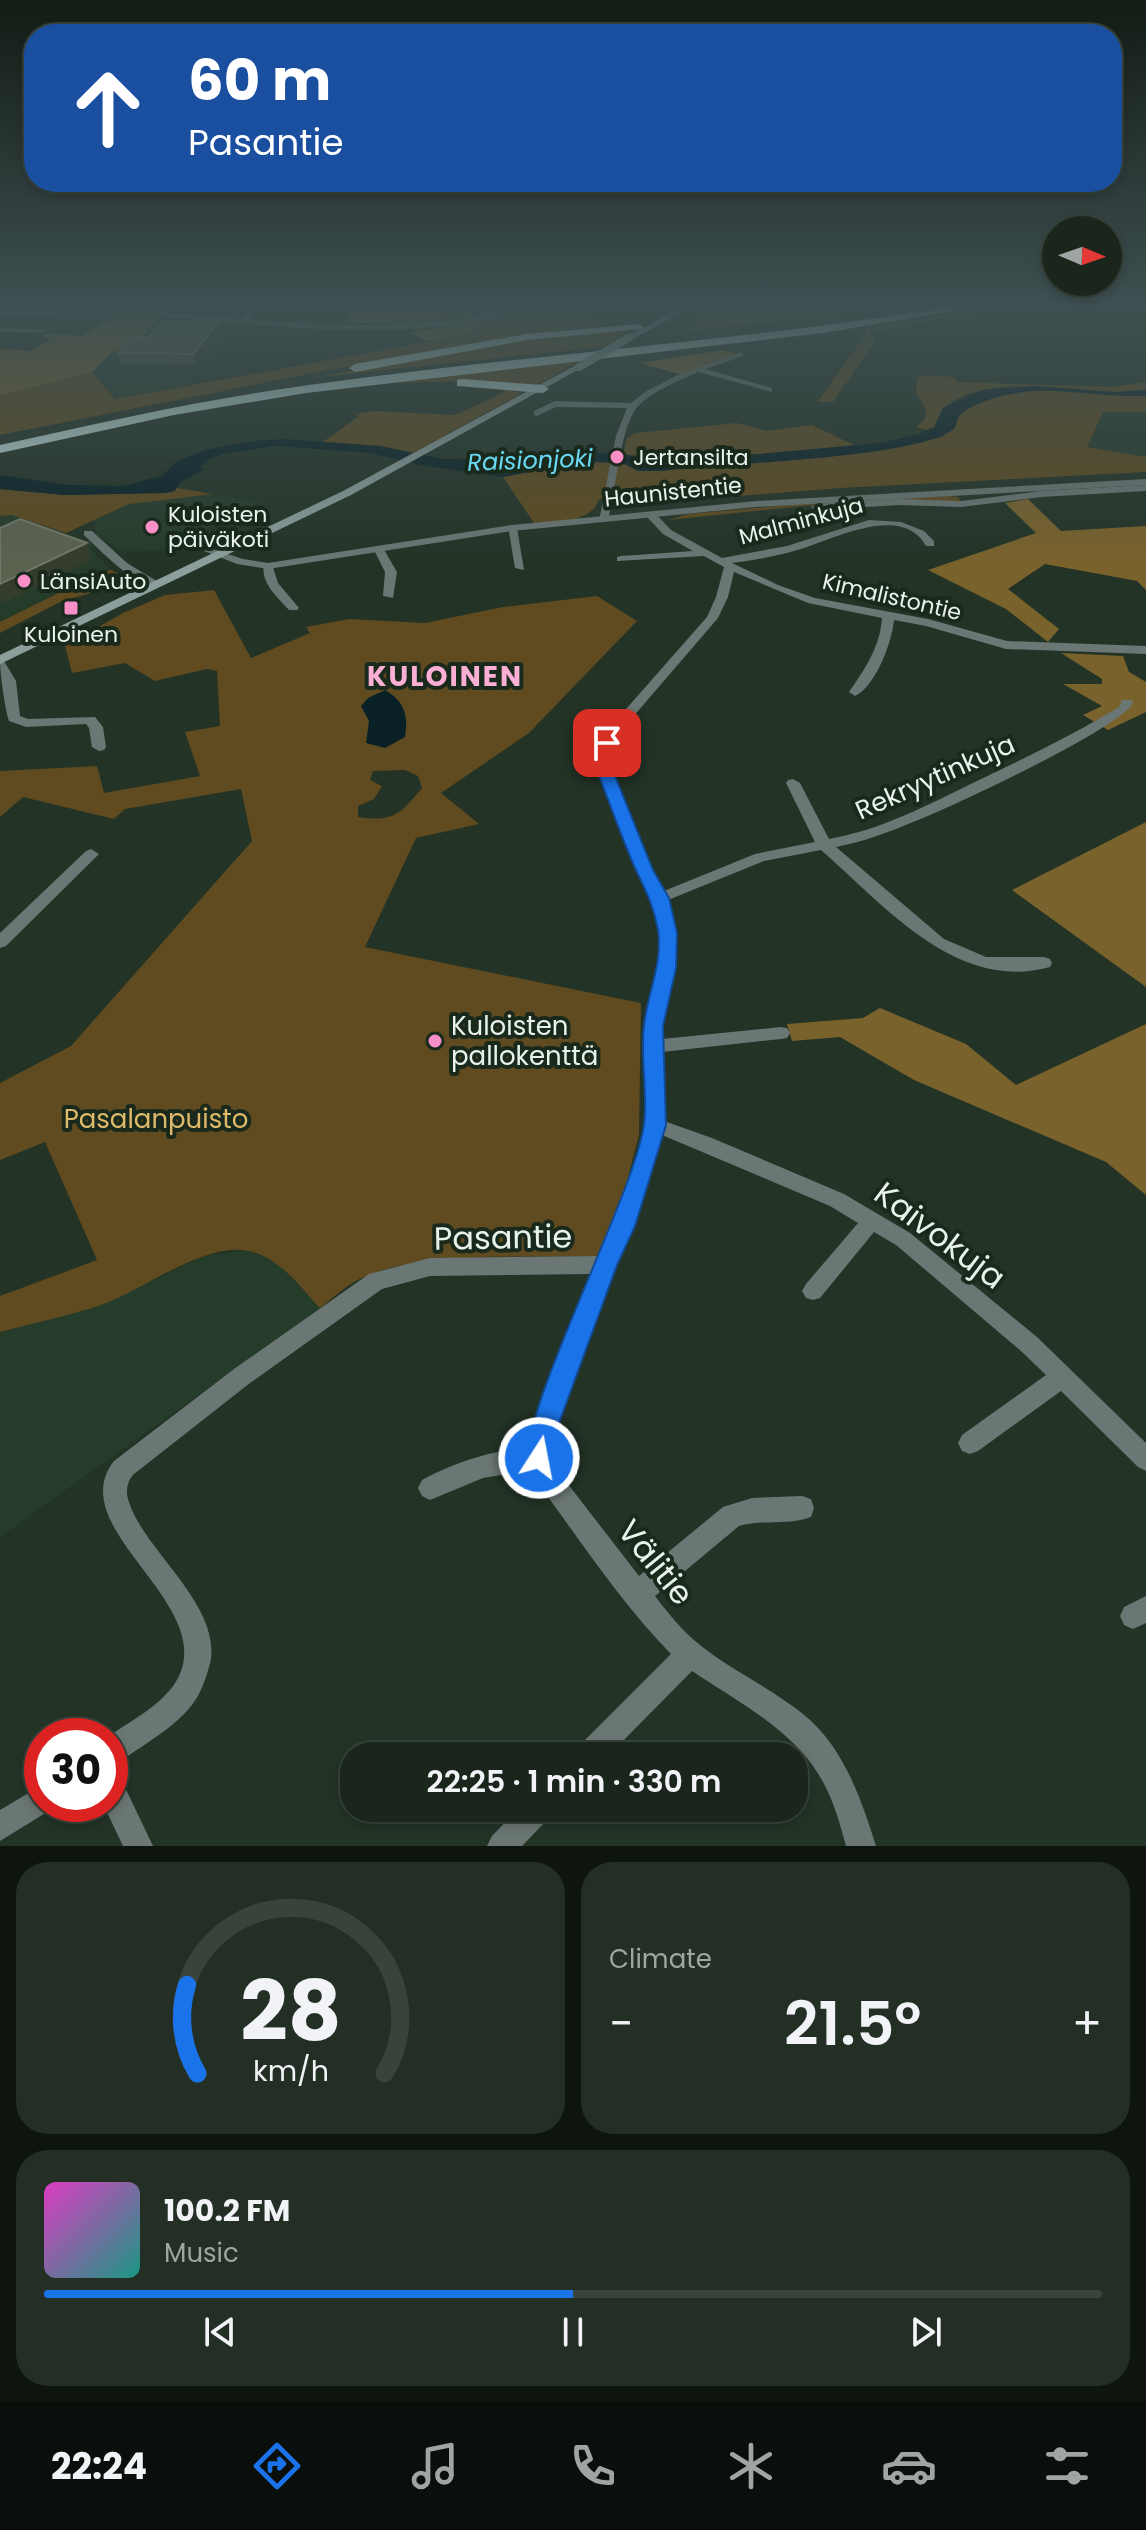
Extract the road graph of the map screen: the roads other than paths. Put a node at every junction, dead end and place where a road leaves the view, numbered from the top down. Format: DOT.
graph roads {
  1 [pos="234,392"];
  2 [pos="248,392"];
  3 [pos="292,392"];
  4 [pos="537,392"];
  5 [pos="656,392"];
  6 [pos="202,399"];
  7 [pos="632,406"];
  8 [pos="537,413"];
  9 [pos="0,440"];
  10 [pos="0,449"];
  11 [pos="1146,485"];
  12 [pos="961,492"];
  13 [pos="970,503"];
  14 [pos="816,507"];
  15 [pos="651,515"];
  16 [pos="603,519"];
  17 [pos="512,528"];
  18 [pos="88,533"];
  19 [pos="930,544"];
  20 [pos="379,550"];
  21 [pos="215,553"];
  22 [pos="707,553"];
  23 [pos="621,559"];
  24 [pos="726,563"];
  25 [pos="268,566"];
  26 [pos="520,568"];
  27 [pos="151,582"];
  28 [pos="389,596"];
  29 [pos="293,608"];
  30 [pos="888,616"];
  31 [pos="0,648"];
  32 [pos="1146,650"];
  33 [pos="0,662"];
  34 [pos="855,692"];
  35 [pos="1127,703"];
  36 [pos="99,747"];
  37 [pos="793,783"];
  38 [pos="824,845"];
  39 [pos="91,854"];
  40 [pos="660,898"];
  41 [pos="0,942"];
  42 [pos="1044,963"];
  43 [pos="781,1033"];
  44 [pos="653,1046"];
  45 [pos="655,1125"];
  46 [pos="873,1219"];
  47 [pos="605,1265"];
  48 [pos="813,1291"];
  49 [pos="1063,1376"];
  50 [pos="970,1443"];
  51 [pos="539,1458"];
  52 [pos="1146,1459"];
  53 [pos="430,1488"];
  54 [pos="802,1508"];
  55 [pos="637,1594"];
  56 [pos="690,1654"];
  57 [pos="128,1738"];
  58 [pos="603,1742"];
  59 [pos="24,1811"];
  60 [pos="127,1822"];
  61 [pos="525,1822"];
  62 [pos="0,1827"];
  63 [pos="138,1846"];
  64 [pos="502,1846"];
  65 [pos="861,1846"];
  1 -- 6 [label="highway"];
  2 -- 6 [label="highway"];
  3 -- 10 [label="highway"];
  4 -- 21 [label="main road"];
  5 -- 7 [label="street"];
  6 -- 9 [label="highway"];
  7 -- 8 [label="street"];
  7 -- 16 [label="street"];
  11 -- 12 [label="street, Haunistentie"];
  11 -- 13 [label="street, Haunistentie"];
  12 -- 13 [label="street"];
  12 -- 15 [label="street, Haunistentie"];
  13 -- 14 [label="street, Haunistentie"];
  15 -- 16 [label="street, Haunistentie"];
  15 -- 22 [label="street, Kimalistontie"];
  16 -- 17 [label="street, Haunistentie"];
  17 -- 20 [label="street, Haunistentie"];
  17 -- 26 [label="street"];
  18 -- 27 [label="street"];
  19 -- 24 [label="street, Malminkuja"];
  20 -- 25 [label="street, Haunistentie"];
  20 -- 28 [label="street"];
  21 -- 25 [label="street, Haunistentie"];
  21 -- 27 [label="main road"];
  22 -- 23 [label="street"];
  22 -- 24 [label="street, Kimalistontie"];
  24 -- 30 [label="street, Kimalistontie"];
  24 -- 40 [label="street, Pasantie"];
  25 -- 29 [label="street"];
  27 -- 31 [label="main road"];
  27 -- 33 [label="main road"];
  30 -- 32 [label="street, Kimalistontie"];
  30 -- 34 [label="street"];
  33 -- 36 [label="street"];
  35 -- 38 [label="street, Rekryytinkuja"];
  37 -- 38 [label="street"];
  38 -- 40 [label="street, Rekryytinkuja"];
  38 -- 42 [label="street"];
  39 -- 41 [label="street"];
  40 -- 44 [label="street, Pasantie"];
  43 -- 44 [label="street"];
  44 -- 45 [label="street, Pasantie"];
  45 -- 46 [label="street, Kaivokuja"];
  45 -- 47 [label="street, Pasantie"];
  46 -- 48 [label="street"];
  46 -- 49 [label="street, Kaivokuja"];
  47 -- 51 [label="street"];
  47 -- 57 [label="street, Pasantie"];
  49 -- 50 [label="street"];
  49 -- 52 [label="street, Kaivokuja"];
  51 -- 53 [label="street"];
  51 -- 55 [label="street, Välitie"];
  54 -- 55 [label="street"];
  55 -- 56 [label="street, Välitie"];
  56 -- 58 [label="street"];
  56 -- 65 [label="street, Välitie"];
  59 -- 62 [label="street"];
  60 -- 63 [label="street"];
  61 -- 64 [label="street"];
}
